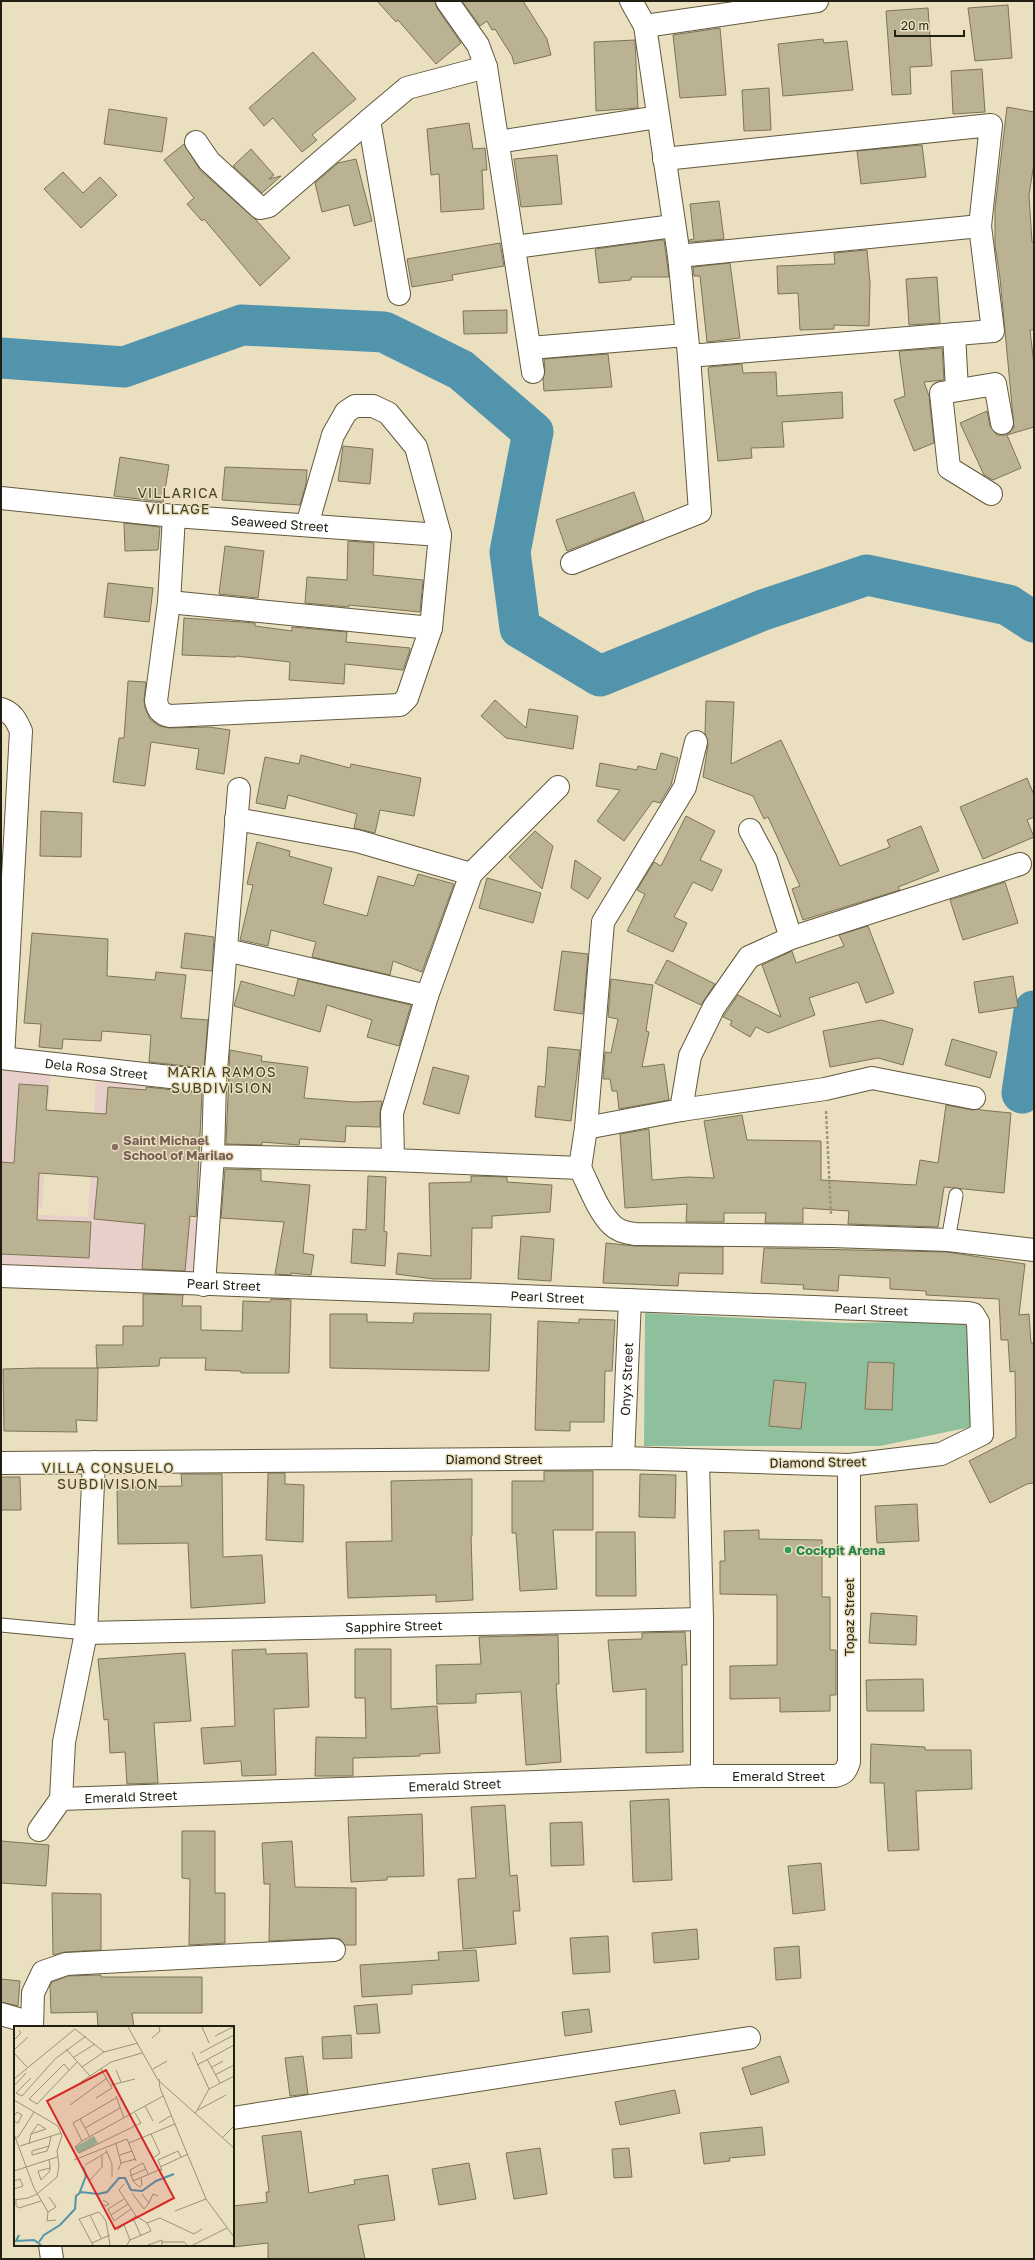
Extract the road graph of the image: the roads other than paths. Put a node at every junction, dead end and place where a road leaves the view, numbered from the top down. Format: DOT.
graph roads {
  1 [pos="447,1"];
  2 [pos="631,1"];
  3 [pos="817,1"];
  4 [pos="704,10"];
  5 [pos="645,26"];
  6 [pos="486,67"];
  7 [pos="658,117"];
  8 [pos="369,120"];
  9 [pos="196,142"];
  10 [pos="498,142"];
  11 [pos="664,159"];
  12 [pos="673,226"];
  13 [pos="980,226"];
  14 [pos="515,247"];
  15 [pos="679,256"];
  16 [pos="399,294"];
  17 [pos="954,334"];
  18 [pos="686,335"];
  19 [pos="530,348"];
  20 [pos="690,356"];
  21 [pos="533,372"];
  22 [pos="957,390"];
  23 [pos="1002,423"];
  24 [pos="991,494"];
  25 [pos="1,498"];
  26 [pos="174,516"];
  27 [pos="306,525"];
  28 [pos="440,535"];
  29 [pos="572,563"];
  30 [pos="169,602"];
  31 [pos="431,628"];
  32 [pos="1,709"];
  33 [pos="696,742"];
  34 [pos="558,787"];
  35 [pos="239,789"];
  36 [pos="236,819"];
  37 [pos="750,830"];
  38 [pos="1020,864"];
  39 [pos="471,874"];
  40 [pos="791,938"];
  41 [pos="226,950"];
  42 [pos="427,996"];
  43 [pos="2,1058"];
  44 [pos="215,1082"];
  45 [pos="974,1098"];
  46 [pos="681,1110"];
  47 [pos="586,1128"];
  48 [pos="213,1156"];
  49 [pos="393,1160"];
  50 [pos="580,1168"];
  51 [pos="956,1195"];
  52 [pos="948,1240"];
  53 [pos="1034,1250"];
  54 [pos="1,1276"];
  55 [pos="204,1285"];
  56 [pos="630,1300"];
  57 [pos="982,1434"];
  58 [pos="623,1458"];
  59 [pos="94,1462"];
  60 [pos="698,1462"];
  61 [pos="1,1463"];
  62 [pos="849,1465"];
  63 [pos="702,1618"];
  64 [pos="1,1625"];
  65 [pos="86,1633"];
  66 [pos="847,1769"];
  67 [pos="702,1776"];
  68 [pos="61,1799"];
  69 [pos="39,1830"];
  70 [pos="334,1950"];
  71 [pos="1,2014"];
  72 [pos="32,2025"];
  73 [pos="749,2038"];
  74 [pos="234,2118"];
  75 [pos="50,2246"];
  76 [pos="52,2259"];
  1 -- 6 [label="street"];
  2 -- 5 [label="street"];
  3 -- 4 [label="street"];
  4 -- 5 [label="street"];
  5 -- 7 [label="street"];
  6 -- 8 [label="street"];
  6 -- 10 [label="street"];
  7 -- 10 [label="street"];
  7 -- 11 [label="street"];
  8 -- 9 [label="street"];
  8 -- 16 [label="street"];
  10 -- 14 [label="street"];
  11 -- 12 [label="street"];
  11 -- 13 [label="street"];
  12 -- 14 [label="street"];
  12 -- 15 [label="street"];
  13 -- 15 [label="street"];
  13 -- 17 [label="street"];
  14 -- 19 [label="street"];
  15 -- 18 [label="street"];
  17 -- 20 [label="street"];
  17 -- 22 [label="street"];
  18 -- 19 [label="street"];
  18 -- 20 [label="street"];
  19 -- 21 [label="street"];
  20 -- 29 [label="street"];
  22 -- 23 [label="street"];
  22 -- 24 [label="street"];
  25 -- 26 [label="street, Seaweed Street"];
  26 -- 27 [label="street, Seaweed Street"];
  26 -- 30 [label="street"];
  27 -- 28 [label="street, Seaweed Street"];
  27 -- 28 [label="street"];
  28 -- 31 [label="street"];
  30 -- 31 [label="street"];
  30 -- 31 [label="street"];
  32 -- 43 [label="street"];
  33 -- 47 [label="street"];
  34 -- 39 [label="street"];
  35 -- 36 [label="street"];
  36 -- 39 [label="street"];
  36 -- 41 [label="street"];
  37 -- 40 [label="street"];
  38 -- 40 [label="street"];
  39 -- 42 [label="street"];
  40 -- 46 [label="street"];
  41 -- 42 [label="street"];
  41 -- 44 [label="street"];
  42 -- 49 [label="street"];
  43 -- 44 [label="street, Dela Rosa Street"];
  44 -- 48 [label="street"];
  45 -- 46 [label="street"];
  46 -- 47 [label="street"];
  47 -- 50 [label="street"];
  48 -- 49 [label="street"];
  48 -- 55 [label="street"];
  49 -- 50 [label="street"];
  50 -- 52 [label="street"];
  51 -- 52 [label="lane"];
  52 -- 53 [label="street"];
  54 -- 55 [label="street, Pearl Street"];
  55 -- 56 [label="street, Pearl Street"];
  56 -- 57 [label="street, Pearl Street"];
  56 -- 58 [label="street, Onyx Street"];
  57 -- 62 [label="street, Diamond Street"];
  58 -- 59 [label="street, Diamond Street"];
  58 -- 60 [label="street, Diamond Street"];
  59 -- 61 [label="street, Diamond Street"];
  59 -- 65 [label="street"];
  60 -- 62 [label="street, Diamond Street"];
  60 -- 63 [label="street"];
  62 -- 66 [label="street, Topaz Street"];
  63 -- 65 [label="street, Sapphire Street"];
  63 -- 67 [label="street"];
  64 -- 65 [label="lane"];
  65 -- 68 [label="street"];
  66 -- 67 [label="street, Emerald Street"];
  67 -- 68 [label="street, Emerald Street"];
  68 -- 69 [label="street"];
  70 -- 72 [label="street"];
  71 -- 72 [label="street"];
  73 -- 74 [label="street"];
  75 -- 76 [label="street"];
}
